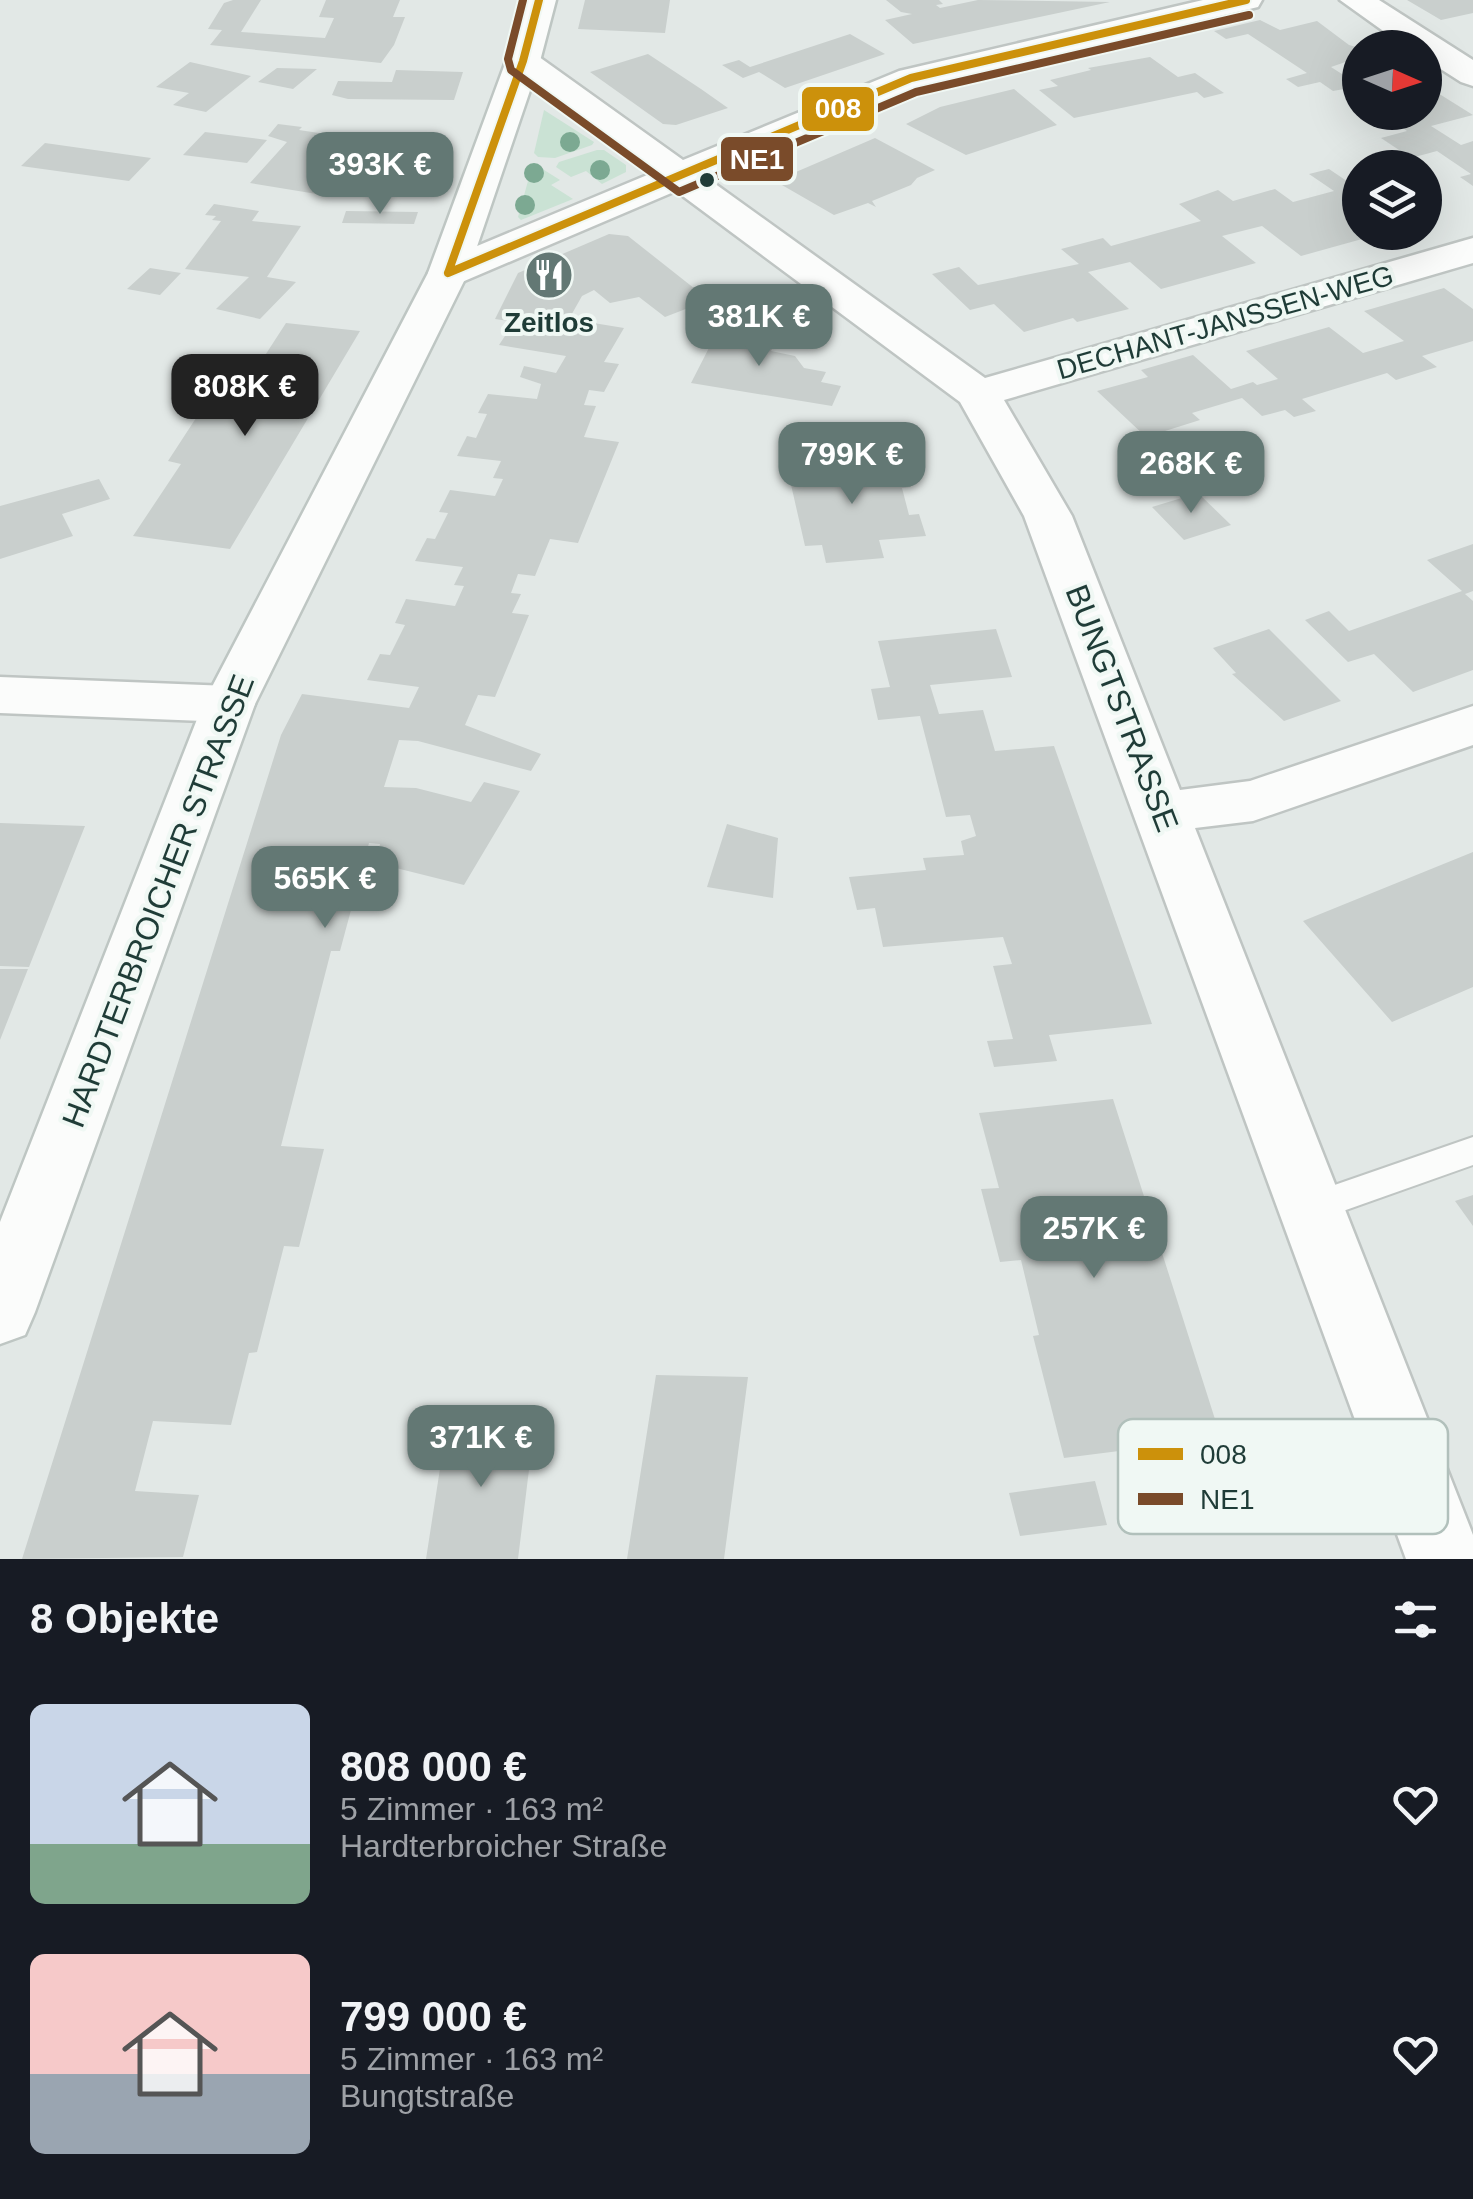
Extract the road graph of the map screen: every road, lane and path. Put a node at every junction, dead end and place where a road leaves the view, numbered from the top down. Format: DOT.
graph roads {
  1 [pos="539,0"];
  2 [pos="1246,0"];
  3 [pos="1356,0"];
  4 [pos="523,60"];
  5 [pos="1473,75"];
  6 [pos="679,177"];
  7 [pos="1473,250"];
  8 [pos="448,273"];
  9 [pos="978,394"];
  10 [pos="0,695"];
  11 [pos="229,704"];
  12 [pos="1473,725"];
  13 [pos="1163,812"];
  14 [pos="1473,1151"];
  15 [pos="1312,1207"];
  16 [pos="0,1312"];
  17 [pos="1392,1419"];
  18 [pos="1435,1534"];
  19 [pos="1444,1559"];
  1 -- 4 [label="street, HARDTERBROICHER STRASSE"];
  2 -- 6 [label="street"];
  3 -- 5 [label="street"];
  4 -- 6 [label="street, BUNGTSTRASSE"];
  4 -- 8 [label="street, HARDTERBROICHER STRASSE"];
  6 -- 8 [label="street"];
  6 -- 9 [label="street, BUNGTSTRASSE"];
  7 -- 9 [label="street, DECHANT-JANSSEN-WEG"];
  8 -- 11 [label="street, HARDTERBROICHER STRASSE"];
  9 -- 13 [label="street, BUNGTSTRASSE"];
  10 -- 11 [label="street"];
  11 -- 16 [label="street, HARDTERBROICHER STRASSE"];
  12 -- 13 [label="street"];
  13 -- 15 [label="street, BUNGTSTRASSE"];
  14 -- 15 [label="lane"];
  15 -- 17 [label="street, BUNGTSTRASSE"];
  18 -- 19 [label="street, BUNGTSTRASSE"];
}
